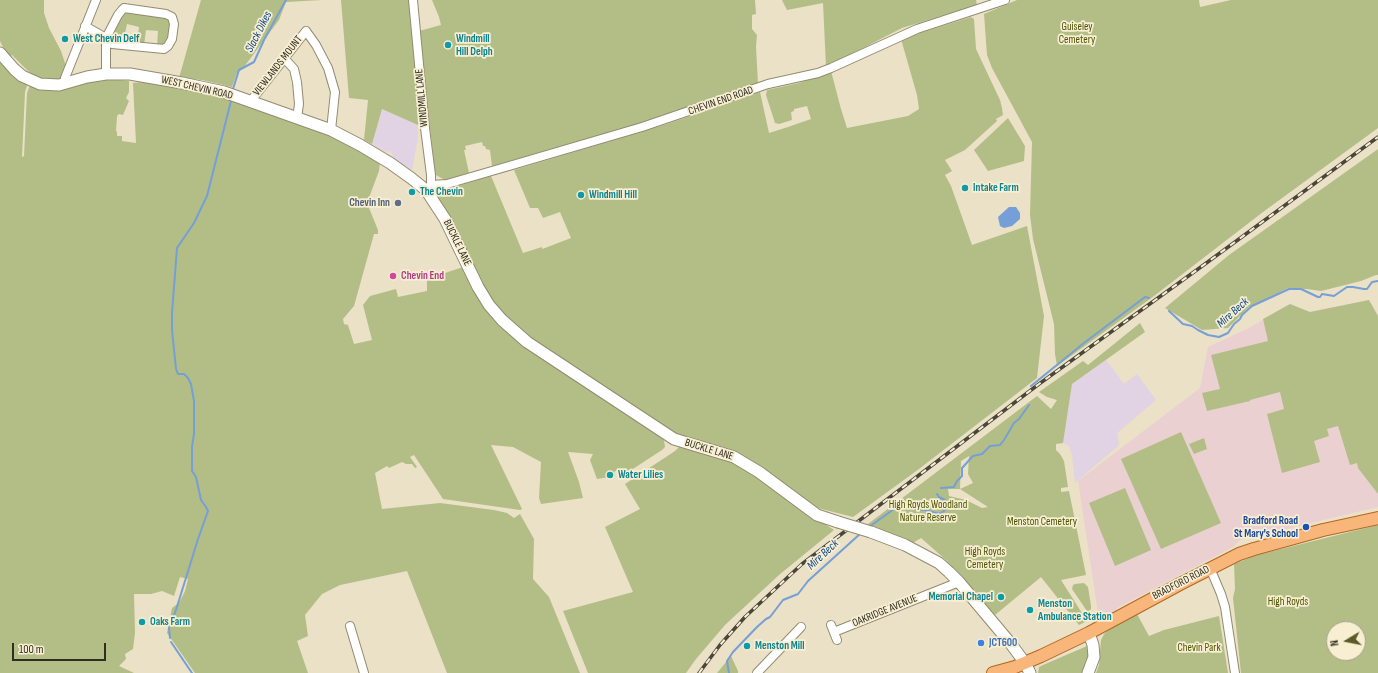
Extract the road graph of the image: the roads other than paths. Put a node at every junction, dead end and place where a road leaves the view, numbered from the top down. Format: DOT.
graph roads {
  1 [pos="96,0"];
  2 [pos="413,0"];
  3 [pos="1004,0"];
  4 [pos="85,26"];
  5 [pos="106,38"];
  6 [pos="0,53"];
  7 [pos="284,58"];
  8 [pos="106,74"];
  9 [pos="67,83"];
  10 [pos="250,102"];
  11 [pos="297,118"];
  12 [pos="331,130"];
  13 [pos="431,190"];
  14 [pos="1378,518"];
  15 [pos="1210,568"];
  16 [pos="959,582"];
  17 [pos="350,626"];
  18 [pos="801,627"];
  19 [pos="1089,633"];
  20 [pos="837,640"];
  21 [pos="1028,668"];
  22 [pos="364,673"];
  23 [pos="757,673"];
  24 [pos="993,673"];
  25 [pos="1088,673"];
  26 [pos="1235,673"];
  1 -- 4 [label="street"];
  2 -- 13 [label="street, WINDMILL LANE"];
  3 -- 13 [label="street, CHEVIN END ROAD"];
  4 -- 5 [label="street"];
  4 -- 9 [label="street"];
  5 -- 5 [label="street"];
  5 -- 8 [label="street"];
  6 -- 9 [label="street, WEST CHEVIN ROAD"];
  7 -- 10 [label="street, VIEWLANDS MOUNT"];
  7 -- 11 [label="street"];
  7 -- 12 [label="street, VIEWLANDS MOUNT"];
  8 -- 9 [label="street, WEST CHEVIN ROAD"];
  8 -- 10 [label="street, WEST CHEVIN ROAD"];
  10 -- 11 [label="street, WEST CHEVIN ROAD"];
  11 -- 12 [label="street, WEST CHEVIN ROAD"];
  12 -- 13 [label="street, WEST CHEVIN ROAD"];
  13 -- 16 [label="street, BUCKLE LANE, bridge"];
  14 -- 15 [label="main road, BRADFORD ROAD"];
  15 -- 19 [label="main road, BRADFORD ROAD"];
  15 -- 26 [label="street"];
  16 -- 20 [label="street, OAKRIDGE AVENUE"];
  16 -- 21 [label="street, BUCKLE LANE"];
  17 -- 22 [label="street"];
  18 -- 23 [label="street"];
  19 -- 21 [label="main road, BRADFORD ROAD"];
  19 -- 25 [label="street"];
  21 -- 24 [label="main road, BRADFORD ROAD"];
}
